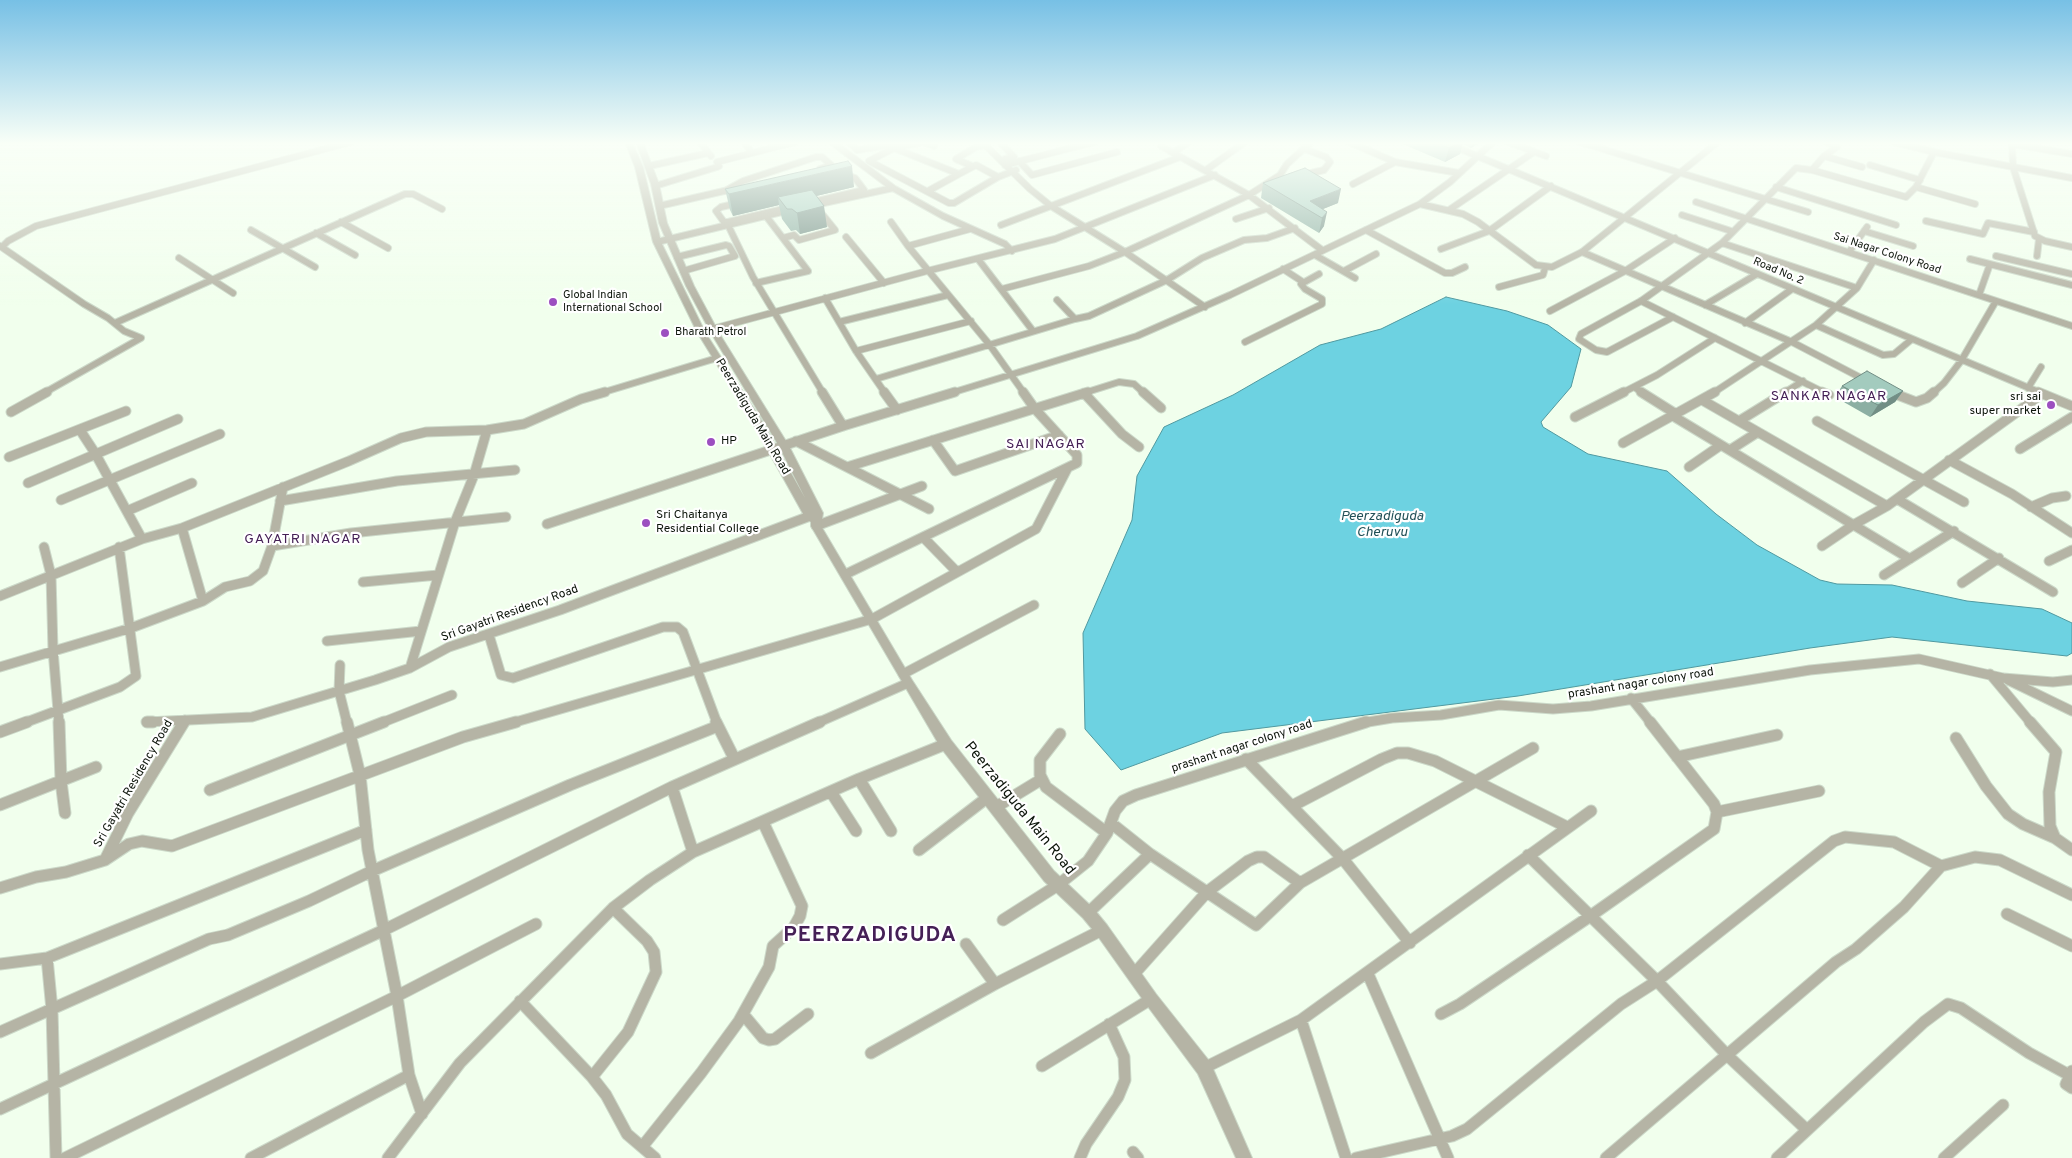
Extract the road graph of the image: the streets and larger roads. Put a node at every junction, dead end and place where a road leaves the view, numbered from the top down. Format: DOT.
graph roads {
  1 [pos="148,196"];
  2 [pos="403,196"];
  3 [pos="416,196"];
  4 [pos="646,196"];
  5 [pos="657,196"];
  6 [pos="703,196"];
  7 [pos="769,196"];
  8 [pos="843,196"];
  9 [pos="854,196"];
  10 [pos="908,196"];
  11 [pos="937,196"];
  12 [pos="966,196"];
  13 [pos="1040,196"];
  14 [pos="1077,196"];
  15 [pos="1164,196"];
  16 [pos="1248,196"];
  17 [pos="1252,196"];
  18 [pos="1430,196"];
  19 [pos="1470,196"];
  20 [pos="1537,196"];
  21 [pos="1575,196"];
  22 [pos="1654,196"];
  23 [pos="1757,196"];
  24 [pos="1805,196"];
  25 [pos="1947,196"];
  26 [pos="2022,196"];
  27 [pos="1764,198"];
  28 [pos="1696,202"];
  29 [pos="816,204"];
  30 [pos="1420,204"];
  31 [pos="1975,204"];
  32 [pos="659,206"];
  33 [pos="1051,206"];
  34 [pos="1269,208"];
  35 [pos="442,209"];
  36 [pos="1449,210"];
  37 [pos="1808,212"];
  38 [pos="1682,215"];
  39 [pos="766,216"];
  40 [pos="1626,218"];
  41 [pos="1746,218"];
  42 [pos="1236,220"];
  43 [pos="1926,221"];
  44 [pos="341,222"];
  45 [pos="891,222"];
  46 [pos="726,223"];
  47 [pos="1001,225"];
  48 [pos="1896,225"];
  49 [pos="1086,228"];
  50 [pos="1295,228"];
  51 [pos="970,229"];
  52 [pos="1866,229"];
  53 [pos="251,230"];
  54 [pos="1366,230"];
  55 [pos="1489,231"];
  56 [pos="1731,231"];
  57 [pos="2034,232"];
  58 [pos="316,234"];
  59 [pos="846,237"];
  60 [pos="783,238"];
  61 [pos="1674,238"];
  62 [pos="669,239"];
  63 [pos="2039,239"];
  64 [pos="657,242"];
  65 [pos="1722,243"];
  66 [pos="908,246"];
  67 [pos="1913,246"];
  68 [pos="1,247"];
  69 [pos="2072,247"];
  70 [pos="283,248"];
  71 [pos="388,248"];
  72 [pos="1441,249"];
  73 [pos="1322,250"];
  74 [pos="1012,251"];
  75 [pos="1125,252"];
  76 [pos="1582,252"];
  77 [pos="1707,252"];
  78 [pos="1849,252"];
  79 [pos="1376,254"];
  80 [pos="355,255"];
  81 [pos="1315,255"];
  82 [pos="1996,256"];
  83 [pos="2037,256"];
  84 [pos="677,257"];
  85 [pos="179,258"];
  86 [pos="978,259"];
  87 [pos="1970,259"];
  88 [pos="1874,260"];
  89 [pos="1990,264"];
  90 [pos="315,267"];
  91 [pos="1465,267"];
  92 [pos="1545,268"];
  93 [pos="1283,269"];
  94 [pos="683,271"];
  95 [pos="927,271"];
  96 [pos="1344,272"];
  97 [pos="1625,272"];
  98 [pos="1319,274"];
  99 [pos="1757,274"];
  100 [pos="2072,274"];
  101 [pos="1356,278"];
  102 [pos="213,280"];
  103 [pos="1167,280"];
  104 [pos="884,282"];
  105 [pos="1303,282"];
  106 [pos="756,283"];
  107 [pos="2072,285"];
  108 [pos="1662,286"];
  109 [pos="1499,287"];
  110 [pos="1857,288"];
  111 [pos="1002,289"];
  112 [pos="1792,289"];
  113 [pos="232,292"];
  114 [pos="948,294"];
  115 [pos="1979,295"];
  116 [pos="825,298"];
  117 [pos="1057,300"];
  118 [pos="1996,301"];
  119 [pos="1641,302"];
  120 [pos="1705,305"];
  121 [pos="1205,306"];
  122 [pos="1837,307"];
  123 [pos="1550,311"];
  124 [pos="774,312"];
  125 [pos="1673,317"];
  126 [pos="1075,319"];
  127 [pos="970,321"];
  128 [pos="840,322"];
  129 [pos="115,323"];
  130 [pos="1745,323"];
  131 [pos="1816,325"];
  132 [pos="2072,326"];
  133 [pos="712,329"];
  134 [pos="1033,331"];
  135 [pos="1715,338"];
  136 [pos="1912,339"];
  137 [pos="1246,342"];
  138 [pos="1792,342"];
  139 [pos="989,344"];
  140 [pos="856,351"];
  141 [pos="717,358"];
  142 [pos="1764,361"];
  143 [pos="1961,361"];
  144 [pos="2041,367"];
  145 [pos="738,372"];
  146 [pos="727,374"];
  147 [pos="1011,376"];
  148 [pos="876,379"];
  149 [pos="1803,381"];
  150 [pos="1874,385"];
  151 [pos="1634,387"];
  152 [pos="2028,388"];
  153 [pos="1882,389"];
  154 [pos="1084,392"];
  155 [pos="2042,394"];
  156 [pos="1828,395"];
  157 [pos="1702,400"];
  158 [pos="2072,406"];
  159 [pos="1161,408"];
  160 [pos="1035,409"];
  161 [pos="896,410"];
  162 [pos="126,411"];
  163 [pos="11,412"];
  164 [pos="1674,415"];
  165 [pos="1575,417"];
  166 [pos="2072,417"];
  167 [pos="178,419"];
  168 [pos="1739,421"];
  169 [pos="1817,421"];
  170 [pos="843,426"];
  171 [pos="80,430"];
  172 [pos="487,430"];
  173 [pos="1758,432"];
  174 [pos="220,434"];
  175 [pos="1059,435"];
  176 [pos="934,440"];
  177 [pos="796,441"];
  178 [pos="1622,443"];
  179 [pos="1721,445"];
  180 [pos="784,446"];
  181 [pos="1139,447"];
  182 [pos="2020,449"];
  183 [pos="772,450"];
  184 [pos="1730,450"];
  185 [pos="95,454"];
  186 [pos="9,458"];
  187 [pos="1949,460"];
  188 [pos="847,467"];
  189 [pos="1688,467"];
  190 [pos="1067,469"];
  191 [pos="515,470"];
  192 [pos="474,475"];
  193 [pos="110,480"];
  194 [pos="1923,480"];
  195 [pos="28,482"];
  196 [pos="192,483"];
  197 [pos="922,486"];
  198 [pos="283,487"];
  199 [pos="902,495"];
  200 [pos="2066,496"];
  201 [pos="1898,499"];
  202 [pos="60,500"];
  203 [pos="280,501"];
  204 [pos="1964,502"];
  205 [pos="1887,506"];
  206 [pos="2031,507"];
  207 [pos="929,509"];
  208 [pos="127,512"];
  209 [pos="506,517"];
  210 [pos="814,521"];
  211 [pos="455,522"];
  212 [pos="547,524"];
  213 [pos="1853,525"];
  214 [pos="182,528"];
  215 [pos="1954,531"];
  216 [pos="2072,533"];
  217 [pos="923,537"];
  218 [pos="142,539"];
  219 [pos="272,546"];
  220 [pos="1822,546"];
  221 [pos="44,547"];
  222 [pos="119,548"];
  223 [pos="2072,550"];
  224 [pos="1999,558"];
  225 [pos="1910,559"];
  226 [pos="2049,561"];
  227 [pos="957,572"];
  228 [pos="846,574"];
  229 [pos="51,575"];
  230 [pos="438,575"];
  231 [pos="1884,575"];
  232 [pos="363,582"];
  233 [pos="1962,583"];
  234 [pos="2053,592"];
  235 [pos="0,596"];
  236 [pos="203,601"];
  237 [pos="1034,605"];
  238 [pos="872,619"];
  239 [pos="131,628"];
  240 [pos="421,631"];
  241 [pos="489,635"];
  242 [pos="326,641"];
  243 [pos="53,650"];
  244 [pos="340,665"];
  245 [pos="0,667"];
  246 [pos="410,668"];
  247 [pos="696,671"];
  248 [pos="1990,674"];
  249 [pos="905,678"];
  250 [pos="2003,678"];
  251 [pos="2072,680"];
  252 [pos="339,691"];
  253 [pos="452,695"];
  254 [pos="1631,698"];
  255 [pos="59,711"];
  256 [pos="2072,712"];
  257 [pos="185,720"];
  258 [pos="147,722"];
  259 [pos="718,726"];
  260 [pos="0,732"];
  261 [pos="1060,734"];
  262 [pos="1777,735"];
  263 [pos="350,736"];
  264 [pos="1956,738"];
  265 [pos="946,744"];
  266 [pos="1533,748"];
  267 [pos="1677,757"];
  268 [pos="734,758"];
  269 [pos="1246,760"];
  270 [pos="96,767"];
  271 [pos="360,774"];
  272 [pos="858,779"];
  273 [pos="1042,779"];
  274 [pos="61,781"];
  275 [pos="1477,781"];
  276 [pos="672,787"];
  277 [pos="210,790"];
  278 [pos="1819,791"];
  279 [pos="831,792"];
  280 [pos="992,802"];
  281 [pos="0,805"];
  282 [pos="1292,806"];
  283 [pos="1591,810"];
  284 [pos="1717,812"];
  285 [pos="65,813"];
  286 [pos="763,822"];
  287 [pos="1567,827"];
  288 [pos="1109,828"];
  289 [pos="366,830"];
  290 [pos="856,831"];
  291 [pos="891,831"];
  292 [pos="2055,838"];
  293 [pos="919,850"];
  294 [pos="2072,850"];
  295 [pos="693,852"];
  296 [pos="1150,854"];
  297 [pos="1528,855"];
  298 [pos="1343,859"];
  299 [pos="105,860"];
  300 [pos="1942,866"];
  301 [pos="372,871"];
  302 [pos="1300,883"];
  303 [pos="1058,886"];
  304 [pos="0,888"];
  305 [pos="1207,892"];
  306 [pos="2072,895"];
  307 [pos="614,908"];
  308 [pos="1088,913"];
  309 [pos="2007,914"];
  310 [pos="1589,917"];
  311 [pos="1003,920"];
  312 [pos="536,924"];
  313 [pos="384,930"];
  314 [pos="1102,930"];
  315 [pos="1410,943"];
  316 [pos="966,944"];
  317 [pos="2072,946"];
  318 [pos="47,958"];
  319 [pos="0,964"];
  320 [pos="1134,974"];
  321 [pos="1368,974"];
  322 [pos="1657,981"];
  323 [pos="995,984"];
  324 [pos="397,996"];
  325 [pos="1151,999"];
  326 [pos="520,1001"];
  327 [pos="52,1010"];
  328 [pos="743,1014"];
  329 [pos="808,1014"];
  330 [pos="1441,1014"];
  331 [pos="1301,1020"];
  332 [pos="1109,1024"];
  333 [pos="0,1032"];
  334 [pos="871,1053"];
  335 [pos="1728,1056"];
  336 [pos="1042,1066"];
  337 [pos="1204,1068"];
  338 [pos="409,1075"];
  339 [pos="592,1077"];
  340 [pos="2072,1078"];
  341 [pos="54,1083"];
  342 [pos="2003,1105"];
  343 [pos="0,1109"];
  344 [pos="422,1114"];
  345 [pos="1807,1130"];
  346 [pos="1439,1138"];
  347 [pos="642,1147"];
  348 [pos="56,1158"];
  349 [pos="65,1158"];
  350 [pos="251,1158"];
  351 [pos="388,1158"];
  352 [pos="655,1158"];
  353 [pos="1080,1158"];
  354 [pos="1244,1158"];
  355 [pos="1346,1158"];
  356 [pos="1356,1158"];
  357 [pos="1448,1158"];
  358 [pos="1606,1158"];
  359 [pos="1777,1158"];
  360 [pos="1944,1158"];
  1 -- 68 [label="street"];
  2 -- 44 [label="street"];
  3 -- 35 [label="street"];
  4 -- 64 [label="street, Peerzadiguda Main Road"];
  5 -- 32 [label="street, Peerzadiguda Main Road"];
  6 -- 32 [label="street"];
  7 -- 46 [label="street"];
  8 -- 46 [label="street"];
  9 -- 29 [label="street"];
  10 -- 51 [label="street"];
  11 -- 12 [label="street"];
  13 -- 33 [label="street"];
  14 -- 33 [label="street"];
  15 -- 49 [label="street"];
  16 -- 75 [label="street"];
  17 -- 34 [label="street"];
  18 -- 30 [label="street"];
  19 -- 36 [label="street"];
  20 -- 55 [label="street"];
  21 -- 40 [label="street, Road No. 2"];
  22 -- 40 [label="street"];
  23 -- 27 [label="street"];
  24 -- 48 [label="street"];
  25 -- 31 [label="street"];
  26 -- 57 [label="street"];
  27 -- 37 [label="street"];
  27 -- 41 [label="street"];
  28 -- 41 [label="street, Sai Nagar Colony Road"];
  29 -- 39 [label="street"];
  29 -- 60 [label="street"];
  30 -- 36 [label="street"];
  30 -- 54 [label="street"];
  32 -- 62 [label="street, Peerzadiguda Main Road"];
  33 -- 47 [label="street"];
  33 -- 49 [label="street"];
  34 -- 42 [label="street"];
  34 -- 50 [label="street"];
  36 -- 55 [label="street"];
  38 -- 56 [label="street"];
  39 -- 46 [label="street"];
  39 -- 60 [label="street"];
  40 -- 61 [label="street, Road No. 2"];
  40 -- 76 [label="street"];
  41 -- 56 [label="street"];
  41 -- 78 [label="street, Sai Nagar Colony Road"];
  43 -- 57 [label="street"];
  44 -- 58 [label="street"];
  44 -- 71 [label="street"];
  45 -- 66 [label="street"];
  46 -- 62 [label="street"];
  46 -- 106 [label="street"];
  49 -- 74 [label="street"];
  49 -- 75 [label="street"];
  50 -- 73 [label="street"];
  50 -- 103 [label="street"];
  51 -- 66 [label="street"];
  51 -- 74 [label="street"];
  52 -- 67 [label="street"];
  52 -- 78 [label="street"];
  53 -- 70 [label="street"];
  54 -- 73 [label="street"];
  54 -- 91 [label="street"];
  55 -- 72 [label="street"];
  55 -- 92 [label="street"];
  56 -- 65 [label="street"];
  57 -- 63 [label="street"];
  58 -- 70 [label="street"];
  58 -- 80 [label="street"];
  59 -- 104 [label="street"];
  60 -- 106 [label="street"];
  61 -- 77 [label="street, Road No. 2"];
  61 -- 97 [label="street"];
  62 -- 64 [label="street"];
  62 -- 84 [label="street, Peerzadiguda Main Road"];
  63 -- 69 [label="street"];
  63 -- 83 [label="street"];
  64 -- 141 [label="street, Peerzadiguda Main Road"];
  65 -- 77 [label="street"];
  65 -- 110 [label="street"];
  66 -- 95 [label="street"];
  68 -- 129 [label="street"];
  70 -- 90 [label="street"];
  70 -- 102 [label="street"];
  73 -- 81 [label="street"];
  74 -- 86 [label="street"];
  75 -- 103 [label="street"];
  75 -- 111 [label="street"];
  76 -- 92 [label="street"];
  76 -- 97 [label="street"];
  77 -- 99 [label="street, Road No. 2"];
  77 -- 108 [label="street"];
  78 -- 88 [label="street, Sai Nagar Colony Road"];
  79 -- 96 [label="street"];
  81 -- 93 [label="street"];
  81 -- 96 [label="street"];
  82 -- 100 [label="street"];
  84 -- 94 [label="street, Peerzadiguda Main Road"];
  84 -- 94 [label="street"];
  85 -- 102 [label="street"];
  86 -- 95 [label="street"];
  86 -- 111 [label="street"];
  87 -- 89 [label="street"];
  88 -- 110 [label="street"];
  88 -- 115 [label="street, Sai Nagar Colony Road"];
  89 -- 107 [label="street"];
  89 -- 115 [label="street"];
  92 -- 109 [label="street"];
  93 -- 105 [label="street"];
  93 -- 121 [label="street"];
  94 -- 133 [label="street, Peerzadiguda Main Road"];
  95 -- 104 [label="street"];
  95 -- 114 [label="street"];
  96 -- 101 [label="street"];
  97 -- 108 [label="street"];
  97 -- 123 [label="street"];
  98 -- 105 [label="street"];
  99 -- 112 [label="street, Road No. 2"];
  99 -- 120 [label="street"];
  102 -- 113 [label="street"];
  102 -- 129 [label="street"];
  103 -- 121 [label="street"];
  103 -- 126 [label="street"];
  104 -- 116 [label="street"];
  105 -- 137 [label="street"];
  106 -- 124 [label="street"];
  108 -- 119 [label="street"];
  108 -- 120 [label="street"];
  110 -- 122 [label="street"];
  111 -- 134 [label="street"];
  112 -- 122 [label="street, Road No. 2"];
  112 -- 130 [label="street"];
  114 -- 127 [label="street"];
  114 -- 128 [label="street"];
  115 -- 118 [label="street, Sai Nagar Colony Road"];
  116 -- 124 [label="street"];
  116 -- 128 [label="street"];
  117 -- 126 [label="street"];
  118 -- 132 [label="street, Sai Nagar Colony Road"];
  118 -- 143 [label="street"];
  119 -- 125 [label="street"];
  119 -- 125 [label="street"];
  120 -- 130 [label="street"];
  121 -- 147 [label="street"];
  122 -- 131 [label="street"];
  122 -- 136 [label="street, Road No. 2"];
  124 -- 133 [label="street"];
  124 -- 170 [label="street"];
  125 -- 135 [label="street"];
  126 -- 134 [label="street"];
  127 -- 139 [label="street"];
  127 -- 140 [label="street"];
  128 -- 140 [label="street"];
  129 -- 163 [label="street"];
  130 -- 138 [label="street"];
  131 -- 136 [label="street"];
  131 -- 138 [label="street"];
  133 -- 145 [label="street, Peerzadiguda Main Road"];
  134 -- 139 [label="street"];
  135 -- 142 [label="street"];
  135 -- 151 [label="street"];
  136 -- 143 [label="street, Road No. 2"];
  138 -- 142 [label="street"];
  138 -- 150 [label="street"];
  139 -- 147 [label="street"];
  139 -- 148 [label="street"];
  140 -- 148 [label="street"];
  141 -- 146 [label="street, Peerzadiguda Main Road"];
  141 -- 172 [label="street"];
  142 -- 149 [label="street"];
  142 -- 157 [label="street"];
  143 -- 152 [label="street, Road No. 2"];
  143 -- 153 [label="street"];
  144 -- 152 [label="street"];
  145 -- 146 [label="street"];
  145 -- 180 [label="street, Peerzadiguda Main Road"];
  146 -- 183 [label="street, Peerzadiguda Main Road"];
  147 -- 160 [label="street"];
  147 -- 161 [label="street"];
  148 -- 161 [label="street"];
  149 -- 156 [label="street"];
  149 -- 168 [label="street"];
  151 -- 164 [label="street"];
  151 -- 165 [label="street"];
  152 -- 155 [label="street, Road No. 2"];
  154 -- 159 [label="street"];
  154 -- 160 [label="street"];
  154 -- 181 [label="street"];
  155 -- 158 [label="street, Road No. 2"];
  155 -- 187 [label="street"];
  157 -- 164 [label="street"];
  157 -- 168 [label="street"];
  160 -- 175 [label="street"];
  160 -- 176 [label="street"];
  161 -- 170 [label="street"];
  162 -- 171 [label="street"];
  164 -- 178 [label="street"];
  164 -- 179 [label="street"];
  166 -- 182 [label="street"];
  167 -- 185 [label="street"];
  168 -- 173 [label="street"];
  169 -- 194 [label="street"];
  170 -- 177 [label="street"];
  171 -- 185 [label="street"];
  171 -- 186 [label="street"];
  172 -- 192 [label="street"];
  172 -- 198 [label="street"];
  173 -- 184 [label="street"];
  173 -- 205 [label="street"];
  174 -- 193 [label="street"];
  175 -- 176 [label="street"];
  175 -- 190 [label="street"];
  176 -- 188 [label="street"];
  177 -- 180 [label="street"];
  177 -- 188 [label="street"];
  179 -- 184 [label="street"];
  179 -- 189 [label="street"];
  180 -- 183 [label="street"];
  180 -- 210 [label="street, Peerzadiguda Main Road"];
  183 -- 210 [label="street, Peerzadiguda Main Road"];
  183 -- 212 [label="street"];
  184 -- 213 [label="street"];
  185 -- 193 [label="street"];
  185 -- 195 [label="street"];
  187 -- 194 [label="street"];
  187 -- 206 [label="street"];
  188 -- 199 [label="street"];
  190 -- 217 [label="street"];
  190 -- 227 [label="street"];
  191 -- 192 [label="street"];
  192 -- 203 [label="street"];
  192 -- 211 [label="street"];
  193 -- 202 [label="street"];
  193 -- 208 [label="street"];
  194 -- 201 [label="street"];
  194 -- 204 [label="street"];
  196 -- 208 [label="street"];
  197 -- 199 [label="street, Sri Gayatri Residency Road"];
  198 -- 203 [label="street"];
  198 -- 214 [label="street"];
  199 -- 207 [label="street"];
  199 -- 210 [label="street, Sri Gayatri Residency Road"];
  200 -- 206 [label="street"];
  201 -- 205 [label="street"];
  201 -- 215 [label="street"];
  203 -- 219 [label="street"];
  205 -- 213 [label="street"];
  206 -- 216 [label="street"];
  208 -- 218 [label="street"];
  209 -- 211 [label="street"];
  210 -- 228 [label="street, Peerzadiguda Main Road"];
  210 -- 241 [label="street, Sri Gayatri Residency Road"];
  211 -- 219 [label="street"];
  211 -- 230 [label="street"];
  213 -- 220 [label="street"];
  213 -- 225 [label="street"];
  214 -- 218 [label="street"];
  214 -- 236 [label="street"];
  215 -- 224 [label="street"];
  215 -- 225 [label="street"];
  217 -- 227 [label="street"];
  217 -- 228 [label="street"];
  218 -- 222 [label="street"];
  219 -- 236 [label="street"];
  221 -- 229 [label="street"];
  222 -- 229 [label="street"];
  222 -- 239 [label="street"];
  223 -- 226 [label="street"];
  224 -- 233 [label="street"];
  224 -- 234 [label="street"];
  225 -- 231 [label="street"];
  227 -- 238 [label="street"];
  228 -- 238 [label="street, Peerzadiguda Main Road"];
  229 -- 235 [label="street"];
  229 -- 243 [label="street"];
  230 -- 232 [label="street"];
  230 -- 240 [label="street"];
  236 -- 239 [label="street"];
  237 -- 249 [label="street"];
  238 -- 247 [label="street"];
  238 -- 249 [label="street, Peerzadiguda Main Road"];
  239 -- 243 [label="street"];
  239 -- 255 [label="street"];
  240 -- 242 [label="street"];
  240 -- 246 [label="street"];
  241 -- 246 [label="street, Sri Gayatri Residency Road"];
  241 -- 247 [label="street"];
  243 -- 245 [label="street"];
  243 -- 255 [label="street"];
  244 -- 252 [label="street"];
  246 -- 252 [label="street, Sri Gayatri Residency Road"];
  247 -- 259 [label="street"];
  247 -- 271 [label="street"];
  248 -- 250 [label="street, prashant nagar colony road"];
  248 -- 254 [label="street, prashant nagar colony road"];
  248 -- 292 [label="street"];
  249 -- 265 [label="street, Peerzadiguda Main Road"];
  249 -- 268 [label="street"];
  250 -- 251 [label="street, prashant nagar colony road"];
  250 -- 256 [label="street"];
  252 -- 257 [label="street, Sri Gayatri Residency Road"];
  252 -- 263 [label="street"];
  253 -- 263 [label="street"];
  254 -- 267 [label="street"];
  254 -- 269 [label="street, prashant nagar colony road"];
  255 -- 260 [label="street"];
  255 -- 274 [label="street"];
  257 -- 258 [label="street, Sri Gayatri Residency Road"];
  257 -- 299 [label="street, Sri Gayatri Residency Road"];
  259 -- 268 [label="street"];
  259 -- 301 [label="street"];
  261 -- 273 [label="street"];
  262 -- 267 [label="street"];
  263 -- 271 [label="street"];
  263 -- 277 [label="street"];
  264 -- 292 [label="street"];
  265 -- 272 [label="street"];
  265 -- 280 [label="street, Peerzadiguda Main Road"];
  266 -- 275 [label="street"];
  267 -- 284 [label="street"];
  268 -- 276 [label="street"];
  269 -- 282 [label="street"];
  269 -- 288 [label="street, prashant nagar colony road"];
  270 -- 274 [label="street"];
  271 -- 289 [label="street"];
  271 -- 299 [label="street"];
  272 -- 279 [label="street"];
  272 -- 291 [label="street"];
  273 -- 280 [label="street"];
  273 -- 288 [label="street"];
  274 -- 281 [label="street"];
  274 -- 285 [label="street"];
  275 -- 282 [label="street"];
  275 -- 287 [label="street"];
  275 -- 298 [label="street"];
  276 -- 295 [label="street"];
  276 -- 313 [label="street"];
  278 -- 284 [label="street"];
  279 -- 286 [label="street"];
  279 -- 290 [label="street"];
  280 -- 293 [label="street"];
  280 -- 303 [label="street, Peerzadiguda Main Road"];
  282 -- 298 [label="street"];
  283 -- 287 [label="street"];
  284 -- 310 [label="street"];
  286 -- 295 [label="street"];
  286 -- 328 [label="street"];
  287 -- 297 [label="street"];
  288 -- 296 [label="street"];
  288 -- 303 [label="street, prashant nagar colony road"];
  289 -- 301 [label="street"];
  289 -- 318 [label="street"];
  292 -- 294 [label="street"];
  295 -- 307 [label="street"];
  296 -- 305 [label="street"];
  296 -- 308 [label="street"];
  297 -- 310 [label="street"];
  297 -- 315 [label="street"];
  298 -- 302 [label="street"];
  298 -- 315 [label="street"];
  299 -- 304 [label="street"];
  300 -- 306 [label="street"];
  300 -- 322 [label="street"];
  300 -- 335 [label="street"];
  301 -- 313 [label="street"];
  301 -- 327 [label="street"];
  302 -- 305 [label="street"];
  302 -- 305 [label="street"];
  303 -- 308 [label="street, Peerzadiguda Main Road"];
  303 -- 311 [label="street, prashant nagar colony road"];
  305 -- 320 [label="street"];
  307 -- 326 [label="street"];
  307 -- 339 [label="street"];
  308 -- 314 [label="street, Peerzadiguda Main Road"];
  309 -- 317 [label="street"];
  310 -- 322 [label="street"];
  310 -- 330 [label="street"];
  312 -- 324 [label="street"];
  313 -- 324 [label="street"];
  313 -- 341 [label="street"];
  314 -- 320 [label="street, Peerzadiguda Main Road"];
  314 -- 323 [label="street"];
  315 -- 321 [label="street"];
  316 -- 323 [label="street"];
  318 -- 319 [label="street"];
  318 -- 327 [label="street"];
  320 -- 325 [label="street, Peerzadiguda Main Road"];
  321 -- 331 [label="street"];
  321 -- 346 [label="street"];
  322 -- 335 [label="street"];
  322 -- 346 [label="street"];
  323 -- 334 [label="street"];
  324 -- 338 [label="street"];
  324 -- 349 [label="street"];
  325 -- 332 [label="street"];
  325 -- 337 [label="street, Peerzadiguda Main Road"];
  326 -- 339 [label="street"];
  326 -- 344 [label="street"];
  327 -- 333 [label="street"];
  327 -- 341 [label="street"];
  328 -- 329 [label="street"];
  328 -- 347 [label="street"];
  331 -- 337 [label="street"];
  331 -- 355 [label="street"];
  332 -- 336 [label="street"];
  332 -- 353 [label="street"];
  335 -- 345 [label="street"];
  335 -- 358 [label="street"];
  337 -- 354 [label="street, Peerzadiguda Main Road"];
  338 -- 344 [label="street"];
  338 -- 350 [label="street"];
  339 -- 347 [label="street"];
  340 -- 345 [label="street"];
  341 -- 343 [label="street"];
  341 -- 348 [label="street"];
  342 -- 360 [label="street"];
  344 -- 351 [label="street"];
  345 -- 359 [label="street"];
  346 -- 356 [label="street"];
  346 -- 357 [label="street"];
  347 -- 352 [label="street"];
}
